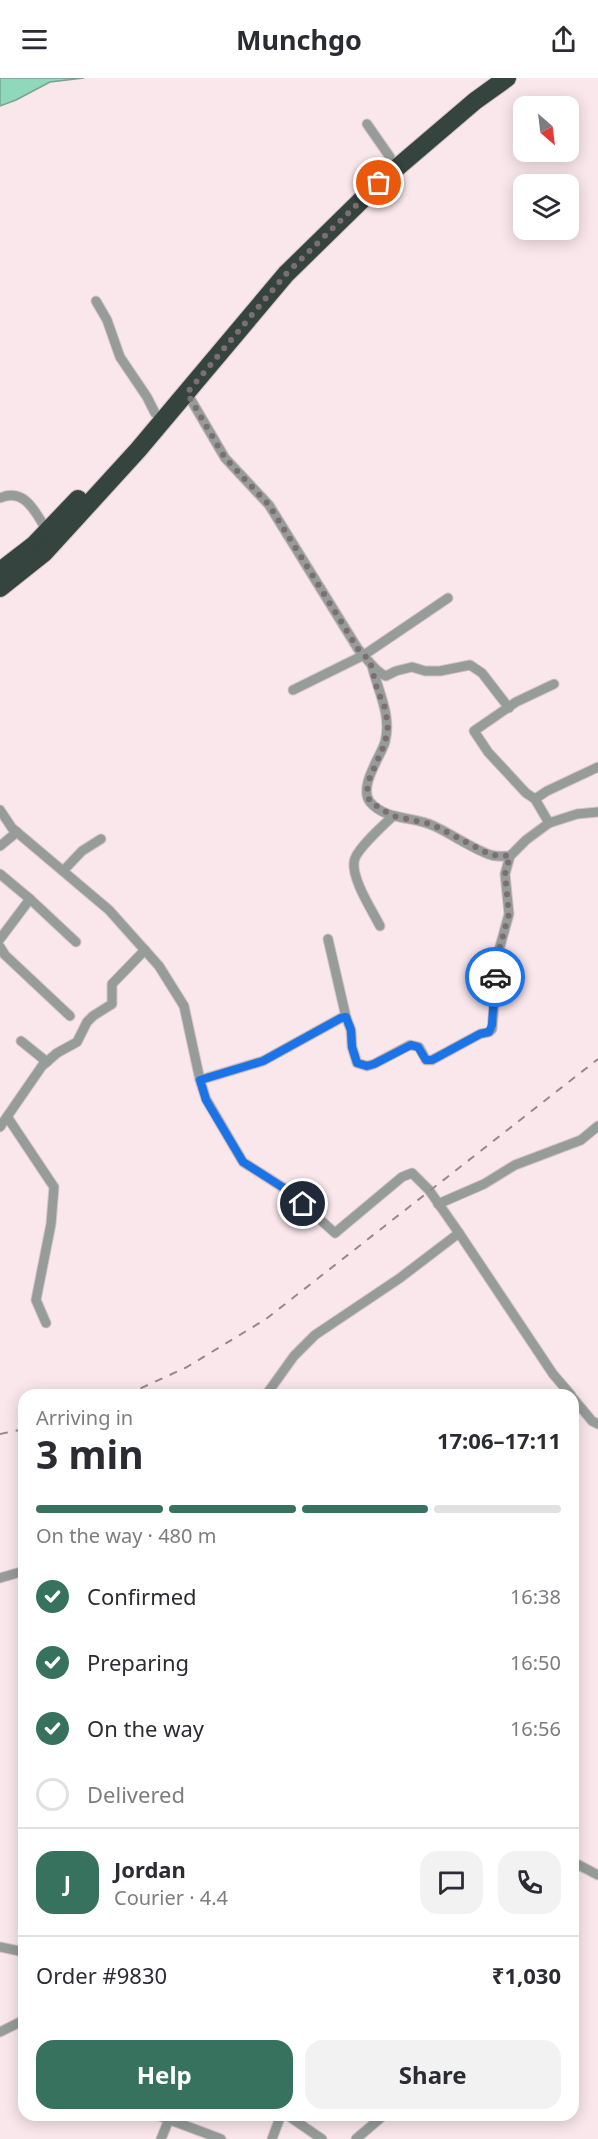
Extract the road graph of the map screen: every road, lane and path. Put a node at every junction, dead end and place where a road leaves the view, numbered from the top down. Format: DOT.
graph roads {
  1 [pos="488,78"];
  2 [pos="507,78"];
  3 [pos="367,124"];
  4 [pos="390,157"];
  5 [pos="96,301"];
  6 [pos="187,393"];
  7 [pos="155,413"];
  8 [pos="0,498"];
  9 [pos="47,531"];
  10 [pos="0,571"];
  11 [pos="0,588"];
  12 [pos="448,597"];
  13 [pos="367,658"];
  14 [pos="554,684"];
  15 [pos="293,690"];
  16 [pos="509,708"];
  17 [pos="598,767"];
  18 [pos="535,799"];
  19 [pos="0,810"];
  20 [pos="598,812"];
  21 [pos="393,816"];
  22 [pos="549,823"];
  23 [pos="17,832"];
  24 [pos="101,839"];
  25 [pos="0,846"];
  26 [pos="510,856"];
  27 [pos="63,871"];
  28 [pos="0,874"];
  29 [pos="30,899"];
  30 [pos="380,926"];
  31 [pos="0,939"];
  32 [pos="328,939"];
  33 [pos="76,942"];
  34 [pos="0,947"];
  35 [pos="145,950"];
  36 [pos="70,1016"];
  37 [pos="346,1017"];
  38 [pos="21,1041"];
  39 [pos="47,1062"];
  40 [pos="200,1080"];
  41 [pos="8,1118"];
  42 [pos="598,1126"];
  43 [pos="0,1127"];
  44 [pos="438,1204"];
  45 [pos="459,1233"];
  46 [pos="46,1323"];
  47 [pos="270,1389"];
  48 [pos="566,1389"];
  49 [pos="579,1405"];
  50 [pos="598,1424"];
  51 [pos="18,1573"];
  52 [pos="0,1578"];
  53 [pos="579,1865"];
  54 [pos="598,1875"];
  55 [pos="0,1947"];
  56 [pos="18,1951"];
  57 [pos="18,2023"];
  58 [pos="0,2032"];
  59 [pos="169,2121"];
  60 [pos="177,2121"];
  61 [pos="279,2121"];
  62 [pos="296,2121"];
  63 [pos="377,2121"];
  64 [pos="161,2139"];
  65 [pos="221,2139"];
  66 [pos="272,2139"];
  67 [pos="322,2139"];
  68 [pos="356,2139"];
  1 -- 4 [label="highway"];
  2 -- 6 [label="highway"];
  3 -- 4 [label="street"];
  4 -- 7 [label="highway"];
  5 -- 7 [label="street"];
  6 -- 11 [label="highway"];
  6 -- 13 [label="street"];
  7 -- 9 [label="highway"];
  8 -- 9 [label="street"];
  9 -- 10 [label="highway"];
  12 -- 13 [label="street"];
  13 -- 15 [label="street"];
  13 -- 16 [label="street"];
  13 -- 21 [label="street"];
  14 -- 16 [label="street"];
  16 -- 18 [label="street"];
  17 -- 18 [label="street"];
  18 -- 22 [label="street"];
  19 -- 23 [label="street"];
  20 -- 22 [label="street"];
  21 -- 26 [label="street"];
  21 -- 30 [label="street"];
  22 -- 26 [label="street"];
  23 -- 25 [label="street"];
  23 -- 27 [label="street"];
  24 -- 27 [label="street"];
  26 -- 37 [label="street"];
  27 -- 35 [label="street"];
  28 -- 29 [label="street"];
  29 -- 31 [label="street"];
  29 -- 33 [label="street"];
  32 -- 37 [label="street"];
  34 -- 36 [label="street"];
  35 -- 39 [label="street"];
  35 -- 40 [label="street"];
  37 -- 40 [label="street"];
  38 -- 39 [label="street"];
  39 -- 41 [label="street"];
  40 -- 44 [label="street"];
  41 -- 43 [label="street"];
  41 -- 46 [label="street"];
  42 -- 44 [label="street"];
  44 -- 45 [label="street"];
  45 -- 47 [label="street"];
  45 -- 48 [label="street"];
  49 -- 50 [label="street"];
  51 -- 52 [label="street"];
  53 -- 54 [label="street"];
  55 -- 56 [label="street"];
  57 -- 58 [label="street"];
  59 -- 64 [label="street"];
  60 -- 65 [label="street"];
  61 -- 66 [label="street"];
  62 -- 67 [label="street"];
  63 -- 68 [label="street"];
}
